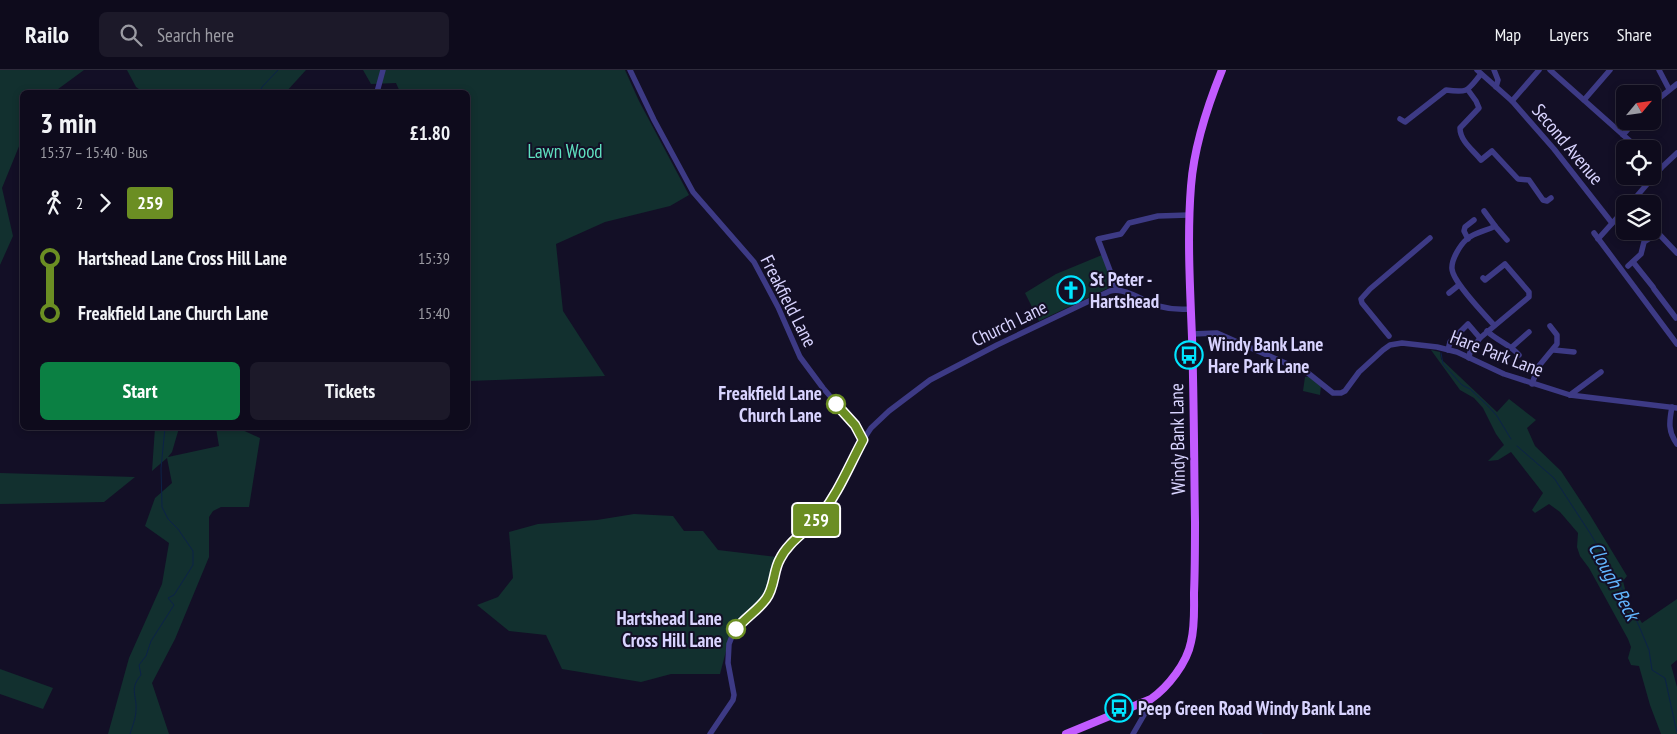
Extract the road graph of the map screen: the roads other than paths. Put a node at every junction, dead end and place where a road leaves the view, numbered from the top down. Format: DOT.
graph roads {
  1 [pos="383,70"];
  2 [pos="630,70"];
  3 [pos="1222,70"];
  4 [pos="1494,70"];
  5 [pos="1539,70"];
  6 [pos="1550,70"];
  7 [pos="1610,70"];
  8 [pos="1659,70"];
  9 [pos="1479,72"];
  10 [pos="1677,84"];
  11 [pos="1496,87"];
  12 [pos="1669,89"];
  13 [pos="378,90"];
  14 [pos="1468,90"];
  15 [pos="1661,96"];
  16 [pos="1584,100"];
  17 [pos="1512,101"];
  18 [pos="1400,119"];
  19 [pos="1627,130"];
  20 [pos="1623,135"];
  21 [pos="1629,140"];
  22 [pos="1677,154"];
  23 [pos="1661,168"];
  24 [pos="1646,185"];
  25 [pos="1638,195"];
  26 [pos="1551,198"];
  27 [pos="1484,211"];
  28 [pos="1189,214"];
  29 [pos="1616,219"];
  30 [pos="1474,220"];
  31 [pos="1612,223"];
  32 [pos="1496,226"];
  33 [pos="1594,233"];
  34 [pos="1430,238"];
  35 [pos="1468,239"];
  36 [pos="1598,239"];
  37 [pos="1507,240"];
  38 [pos="1677,253"];
  39 [pos="1483,278"];
  40 [pos="1459,284"];
  41 [pos="1117,289"];
  42 [pos="1449,293"];
  43 [pos="1190,309"];
  44 [pos="1676,318"];
  45 [pos="1669,324"];
  46 [pos="1494,325"];
  47 [pos="1550,326"];
  48 [pos="1487,331"];
  49 [pos="1529,332"];
  50 [pos="1192,334"];
  51 [pos="1480,338"];
  52 [pos="1393,340"];
  53 [pos="1677,344"];
  54 [pos="1512,347"];
  55 [pos="1448,350"];
  56 [pos="1554,350"];
  57 [pos="1574,352"];
  58 [pos="1519,355"];
  59 [pos="1469,358"];
  60 [pos="1601,372"];
  61 [pos="1532,384"];
  62 [pos="1570,395"];
  63 [pos="1674,407"];
  64 [pos="855,425"];
  65 [pos="871,428"];
  66 [pos="863,440"];
  67 [pos="1677,444"];
  68 [pos="1150,699"];
  69 [pos="710,734"];
  70 [pos="1066,734"];
  71 [pos="1133,734"];
  1 -- 13 [label="street"];
  2 -- 64 [label="street, Freakfield Lane"];
  3 -- 28 [label="main road, Windy Bank Lane"];
  4 -- 11 [label="street"];
  5 -- 17 [label="street"];
  6 -- 16 [label="street"];
  7 -- 16 [label="street"];
  8 -- 12 [label="street"];
  9 -- 11 [label="street, Second Avenue"];
  9 -- 14 [label="street"];
  10 -- 12 [label="street"];
  11 -- 17 [label="street, Second Avenue"];
  12 -- 15 [label="street"];
  14 -- 18 [label="street"];
  14 -- 26 [label="street"];
  16 -- 20 [label="street"];
  17 -- 31 [label="street, Second Avenue"];
  19 -- 20 [label="street"];
  20 -- 21 [label="street"];
  22 -- 23 [label="street"];
  24 -- 25 [label="street"];
  27 -- 32 [label="street"];
  28 -- 41 [label="street"];
  28 -- 43 [label="main road, Windy Bank Lane"];
  29 -- 31 [label="street"];
  30 -- 35 [label="street"];
  31 -- 36 [label="street"];
  32 -- 35 [label="street"];
  32 -- 37 [label="street"];
  33 -- 36 [label="street"];
  34 -- 52 [label="street"];
  35 -- 40 [label="street"];
  36 -- 53 [label="street"];
  38 -- 44 [label="street"];
  39 -- 46 [label="street"];
  40 -- 42 [label="street"];
  40 -- 46 [label="street"];
  41 -- 43 [label="street"];
  41 -- 65 [label="street, Church Lane"];
  43 -- 50 [label="main road, Windy Bank Lane"];
  44 -- 45 [label="street"];
  46 -- 48 [label="street"];
  47 -- 56 [label="street"];
  48 -- 51 [label="street"];
  48 -- 54 [label="street"];
  49 -- 54 [label="street"];
  50 -- 52 [label="street"];
  50 -- 68 [label="main road, Windy Bank Lane"];
  51 -- 55 [label="street"];
  51 -- 59 [label="street"];
  52 -- 55 [label="street, Hare Park Lane"];
  54 -- 58 [label="street"];
  55 -- 59 [label="street, Hare Park Lane"];
  56 -- 57 [label="street"];
  56 -- 61 [label="street"];
  59 -- 61 [label="street, Hare Park Lane"];
  60 -- 62 [label="street"];
  61 -- 62 [label="street, Hare Park Lane"];
  62 -- 63 [label="street, Hare Park Lane"];
  63 -- 67 [label="street"];
  64 -- 65 [label="street"];
  64 -- 66 [label="street, Freakfield Lane"];
  65 -- 66 [label="street, Church Lane"];
  66 -- 69 [label="street, Church Lane"];
  68 -- 70 [label="main road"];
  68 -- 71 [label="street, Windy Bank Lane"];
}
